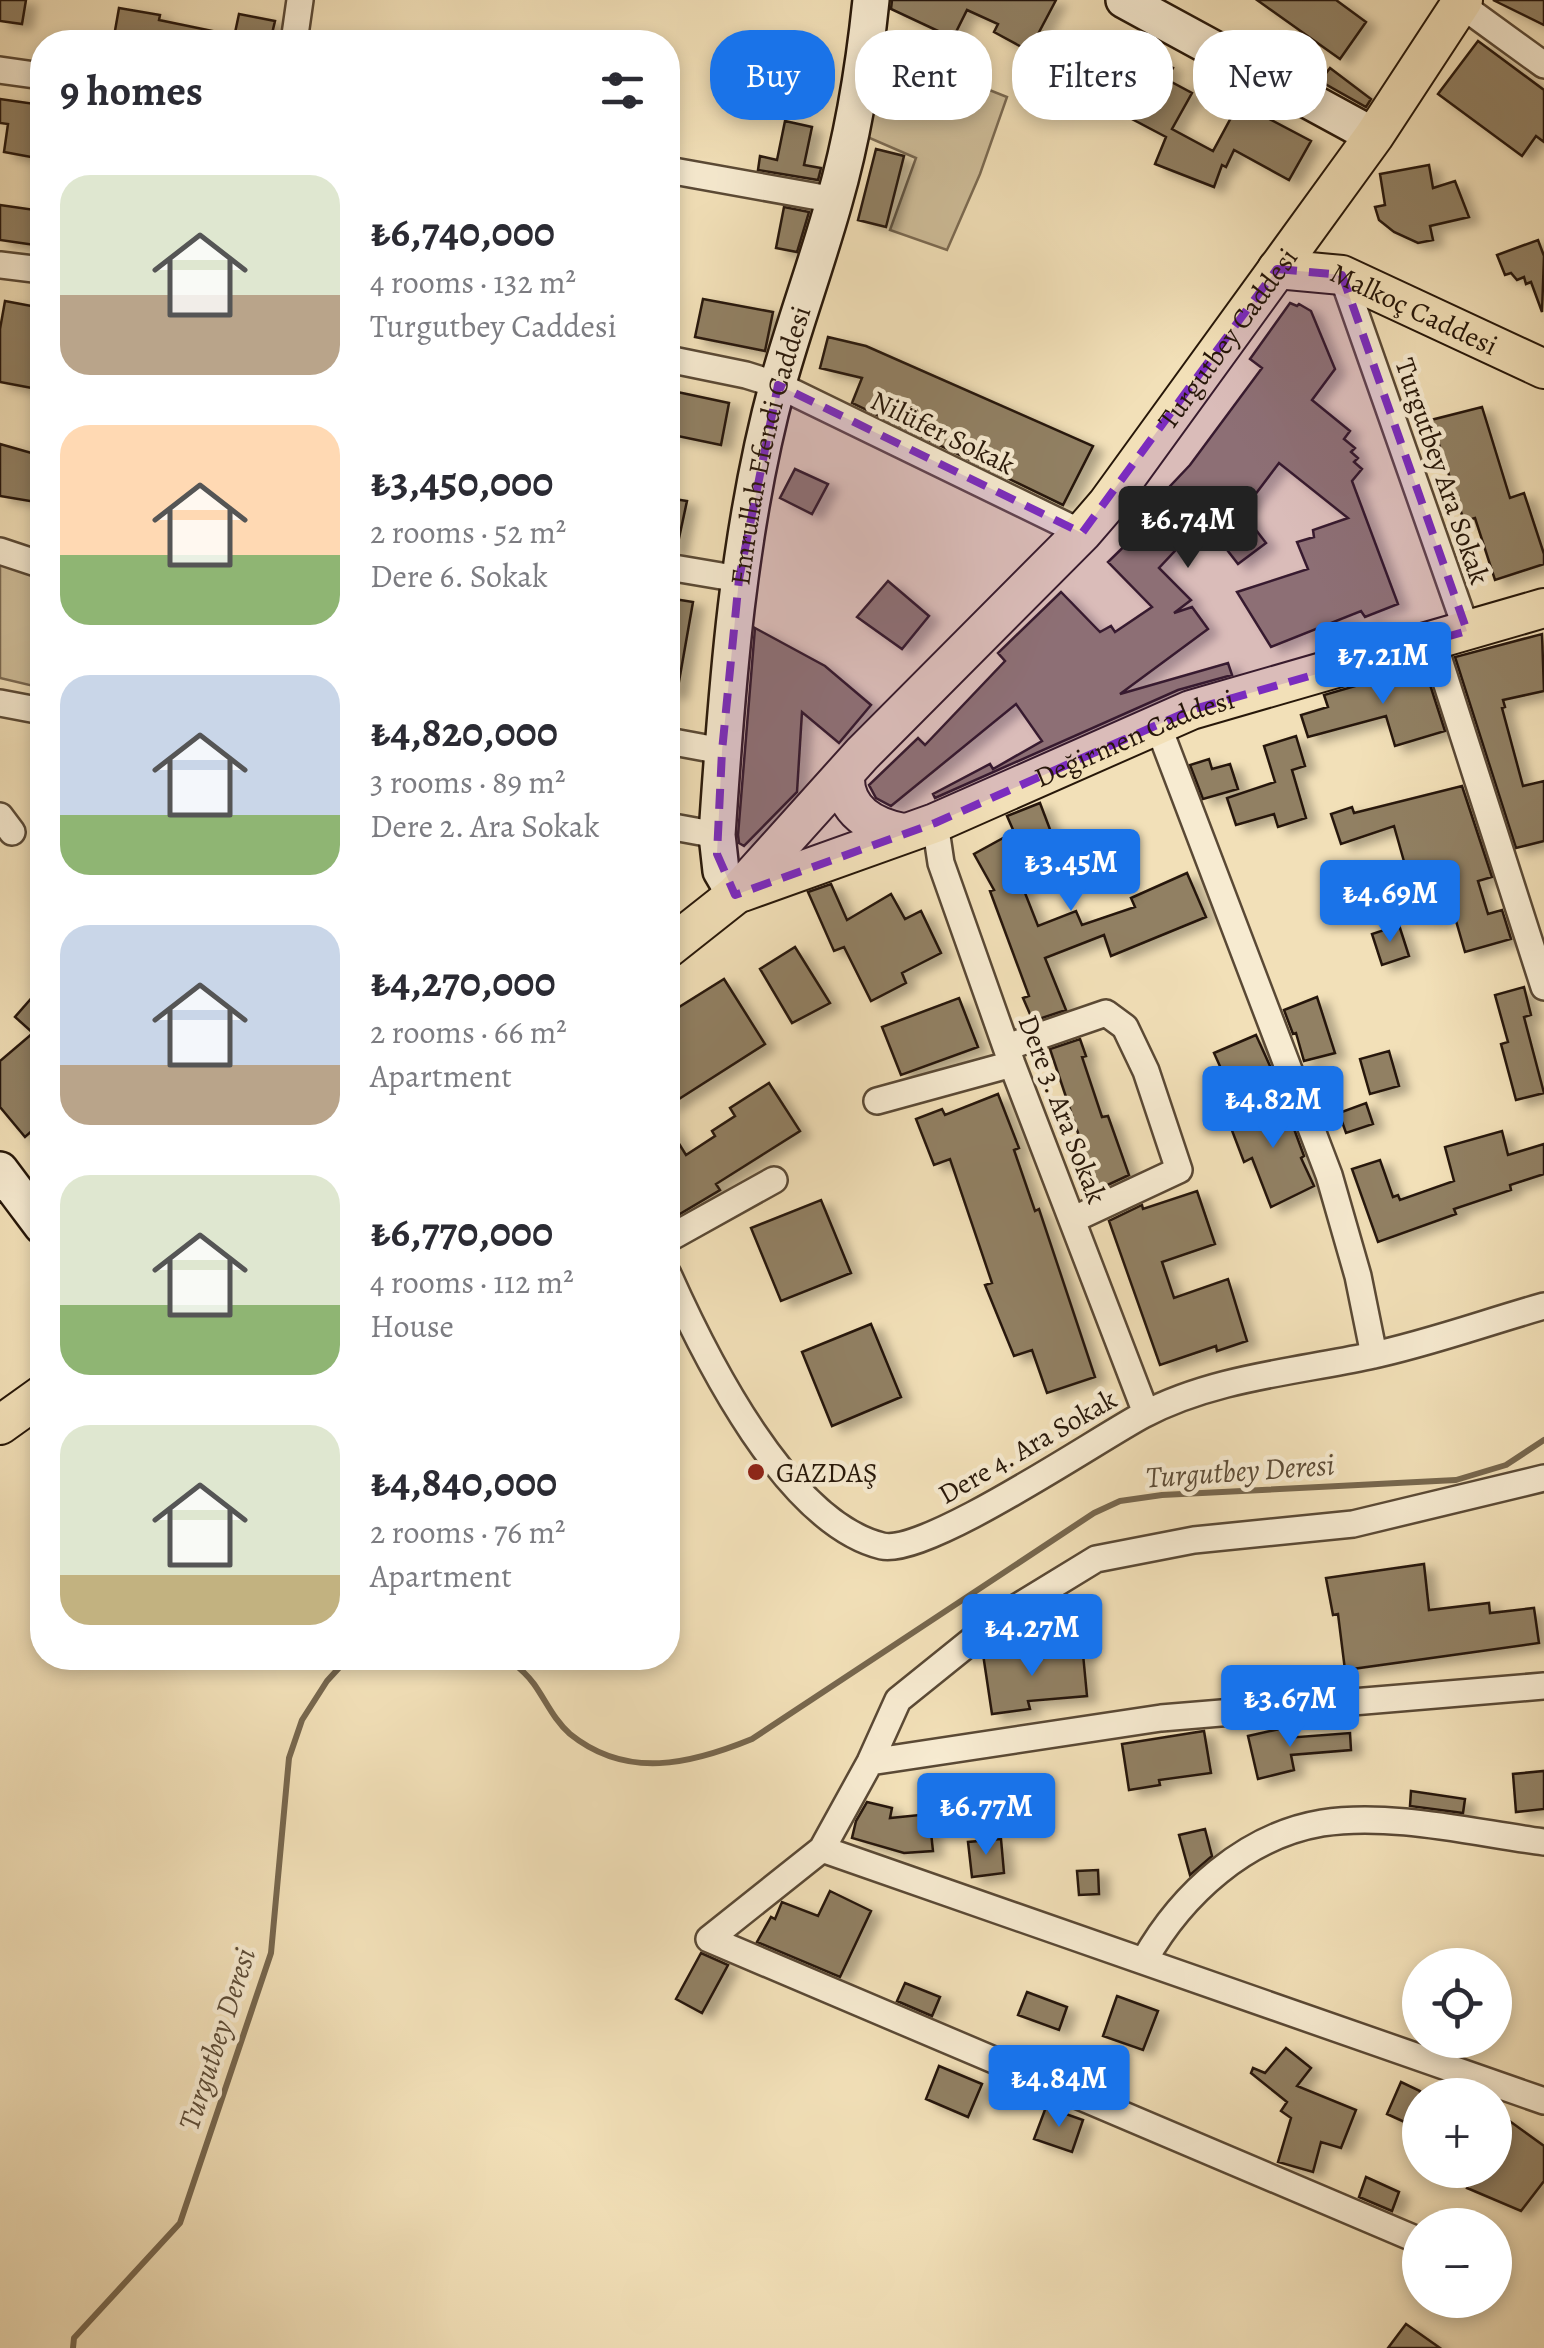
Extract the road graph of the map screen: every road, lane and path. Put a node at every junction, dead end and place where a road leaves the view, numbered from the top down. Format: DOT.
graph roads {
  1 [pos="300,0"];
  2 [pos="871,0"];
  3 [pos="1124,0"];
  4 [pos="1461,2"];
  5 [pos="296,30"];
  6 [pos="1544,65"];
  7 [pos="0,70"];
  8 [pos="30,74"];
  9 [pos="1374,136"];
  10 [pos="680,172"];
  11 [pos="834,200"];
  12 [pos="1311,222"];
  13 [pos="0,264"];
  14 [pos="30,268"];
  15 [pos="1277,269"];
  16 [pos="1342,275"];
  17 [pos="680,362"];
  18 [pos="1544,369"];
  19 [pos="778,384"];
  20 [pos="1082,534"];
  21 [pos="0,551"];
  22 [pos="30,560"];
  23 [pos="680,569"];
  24 [pos="739,579"];
  25 [pos="1544,608"];
  26 [pos="1450,636"];
  27 [pos="0,704"];
  28 [pos="30,709"];
  29 [pos="1157,723"];
  30 [pos="680,743"];
  31 [pos="722,751"];
  32 [pos="845,775"];
  33 [pos="680,828"];
  34 [pos="919,828"];
  35 [pos="717,835"];
  36 [pos="735,894"];
  37 [pos="680,938"];
  38 [pos="1544,987"];
  39 [pos="1010,1056"];
  40 [pos="877,1102"];
  41 [pos="0,1170"];
  42 [pos="774,1180"];
  43 [pos="30,1208"];
  44 [pos="1072,1220"];
  45 [pos="680,1233"];
  46 [pos="680,1301"];
  47 [pos="1544,1306"];
  48 [pos="1374,1355"];
  49 [pos="30,1404"];
  50 [pos="1146,1413"];
  51 [pos="0,1425"];
  52 [pos="1544,1478"];
  53 [pos="1544,1686"];
  54 [pos="870,1762"];
  55 [pos="1544,1842"];
  56 [pos="822,1849"];
  57 [pos="1145,1959"];
  58 [pos="1544,2101"];
  59 [pos="1402,2233"];
  1 -- 5 [label="street"];
  2 -- 11 [label="main road, Emrullah Efendi Caddesi"];
  3 -- 9 [label="main road"];
  4 -- 6 [label="street"];
  4 -- 9 [label="main road, Turgutbey Caddesi"];
  7 -- 8 [label="street"];
  9 -- 12 [label="main road, Turgutbey Caddesi"];
  10 -- 11 [label="street"];
  11 -- 19 [label="main road, Emrullah Efendi Caddesi"];
  12 -- 15 [label="main road, Turgutbey Caddesi"];
  12 -- 16 [label="main road"];
  13 -- 14 [label="street"];
  15 -- 16 [label="main road, Malkoç Caddesi"];
  15 -- 20 [label="main road, Turgutbey Caddesi"];
  16 -- 18 [label="main road, Malkoç Caddesi"];
  16 -- 26 [label="street, Turgutbey Ara Sokak"];
  17 -- 19 [label="street, Nilüfer Sokak"];
  19 -- 20 [label="street, Nilüfer Sokak"];
  19 -- 24 [label="main road, Emrullah Efendi Caddesi"];
  20 -- 32 [label="main road, Turgutbey Caddesi"];
  21 -- 22 [label="street"];
  23 -- 24 [label="street"];
  24 -- 31 [label="main road, Emrullah Efendi Caddesi"];
  25 -- 26 [label="main road, Değirmen Caddesi"];
  26 -- 29 [label="main road, Değirmen Caddesi"];
  26 -- 38 [label="street, Turgutbey Ara Sokak"];
  27 -- 28 [label="street"];
  29 -- 34 [label="main road, Değirmen Caddesi"];
  29 -- 48 [label="street"];
  30 -- 31 [label="street"];
  31 -- 35 [label="main road, Emrullah Efendi Caddesi"];
  32 -- 34 [label="main road"];
  32 -- 36 [label="main road, Turgutbey Caddesi"];
  33 -- 35 [label="street"];
  34 -- 36 [label="main road, Değirmen Caddesi"];
  34 -- 39 [label="street, Dere 3. Ara Sokak"];
  35 -- 36 [label="main road, Emrullah Efendi Caddesi"];
  36 -- 37 [label="main road, Turgutbey Caddesi"];
  39 -- 40 [label="street"];
  39 -- 44 [label="street, Dere 3. Ara Sokak"];
  39 -- 44 [label="street"];
  41 -- 43 [label="main road"];
  42 -- 45 [label="street"];
  44 -- 50 [label="street, Dere 3. Ara Sokak"];
  46 -- 50 [label="street, Dere 4. Ara Sokak"];
  47 -- 48 [label="street, Dere 4. Ara Sokak"];
  48 -- 50 [label="street, Dere 4. Ara Sokak"];
  49 -- 51 [label="main road"];
  52 -- 54 [label="street"];
  53 -- 54 [label="street"];
  54 -- 56 [label="street"];
  55 -- 57 [label="street"];
  56 -- 57 [label="street"];
  56 -- 59 [label="street"];
  57 -- 58 [label="street"];
}
